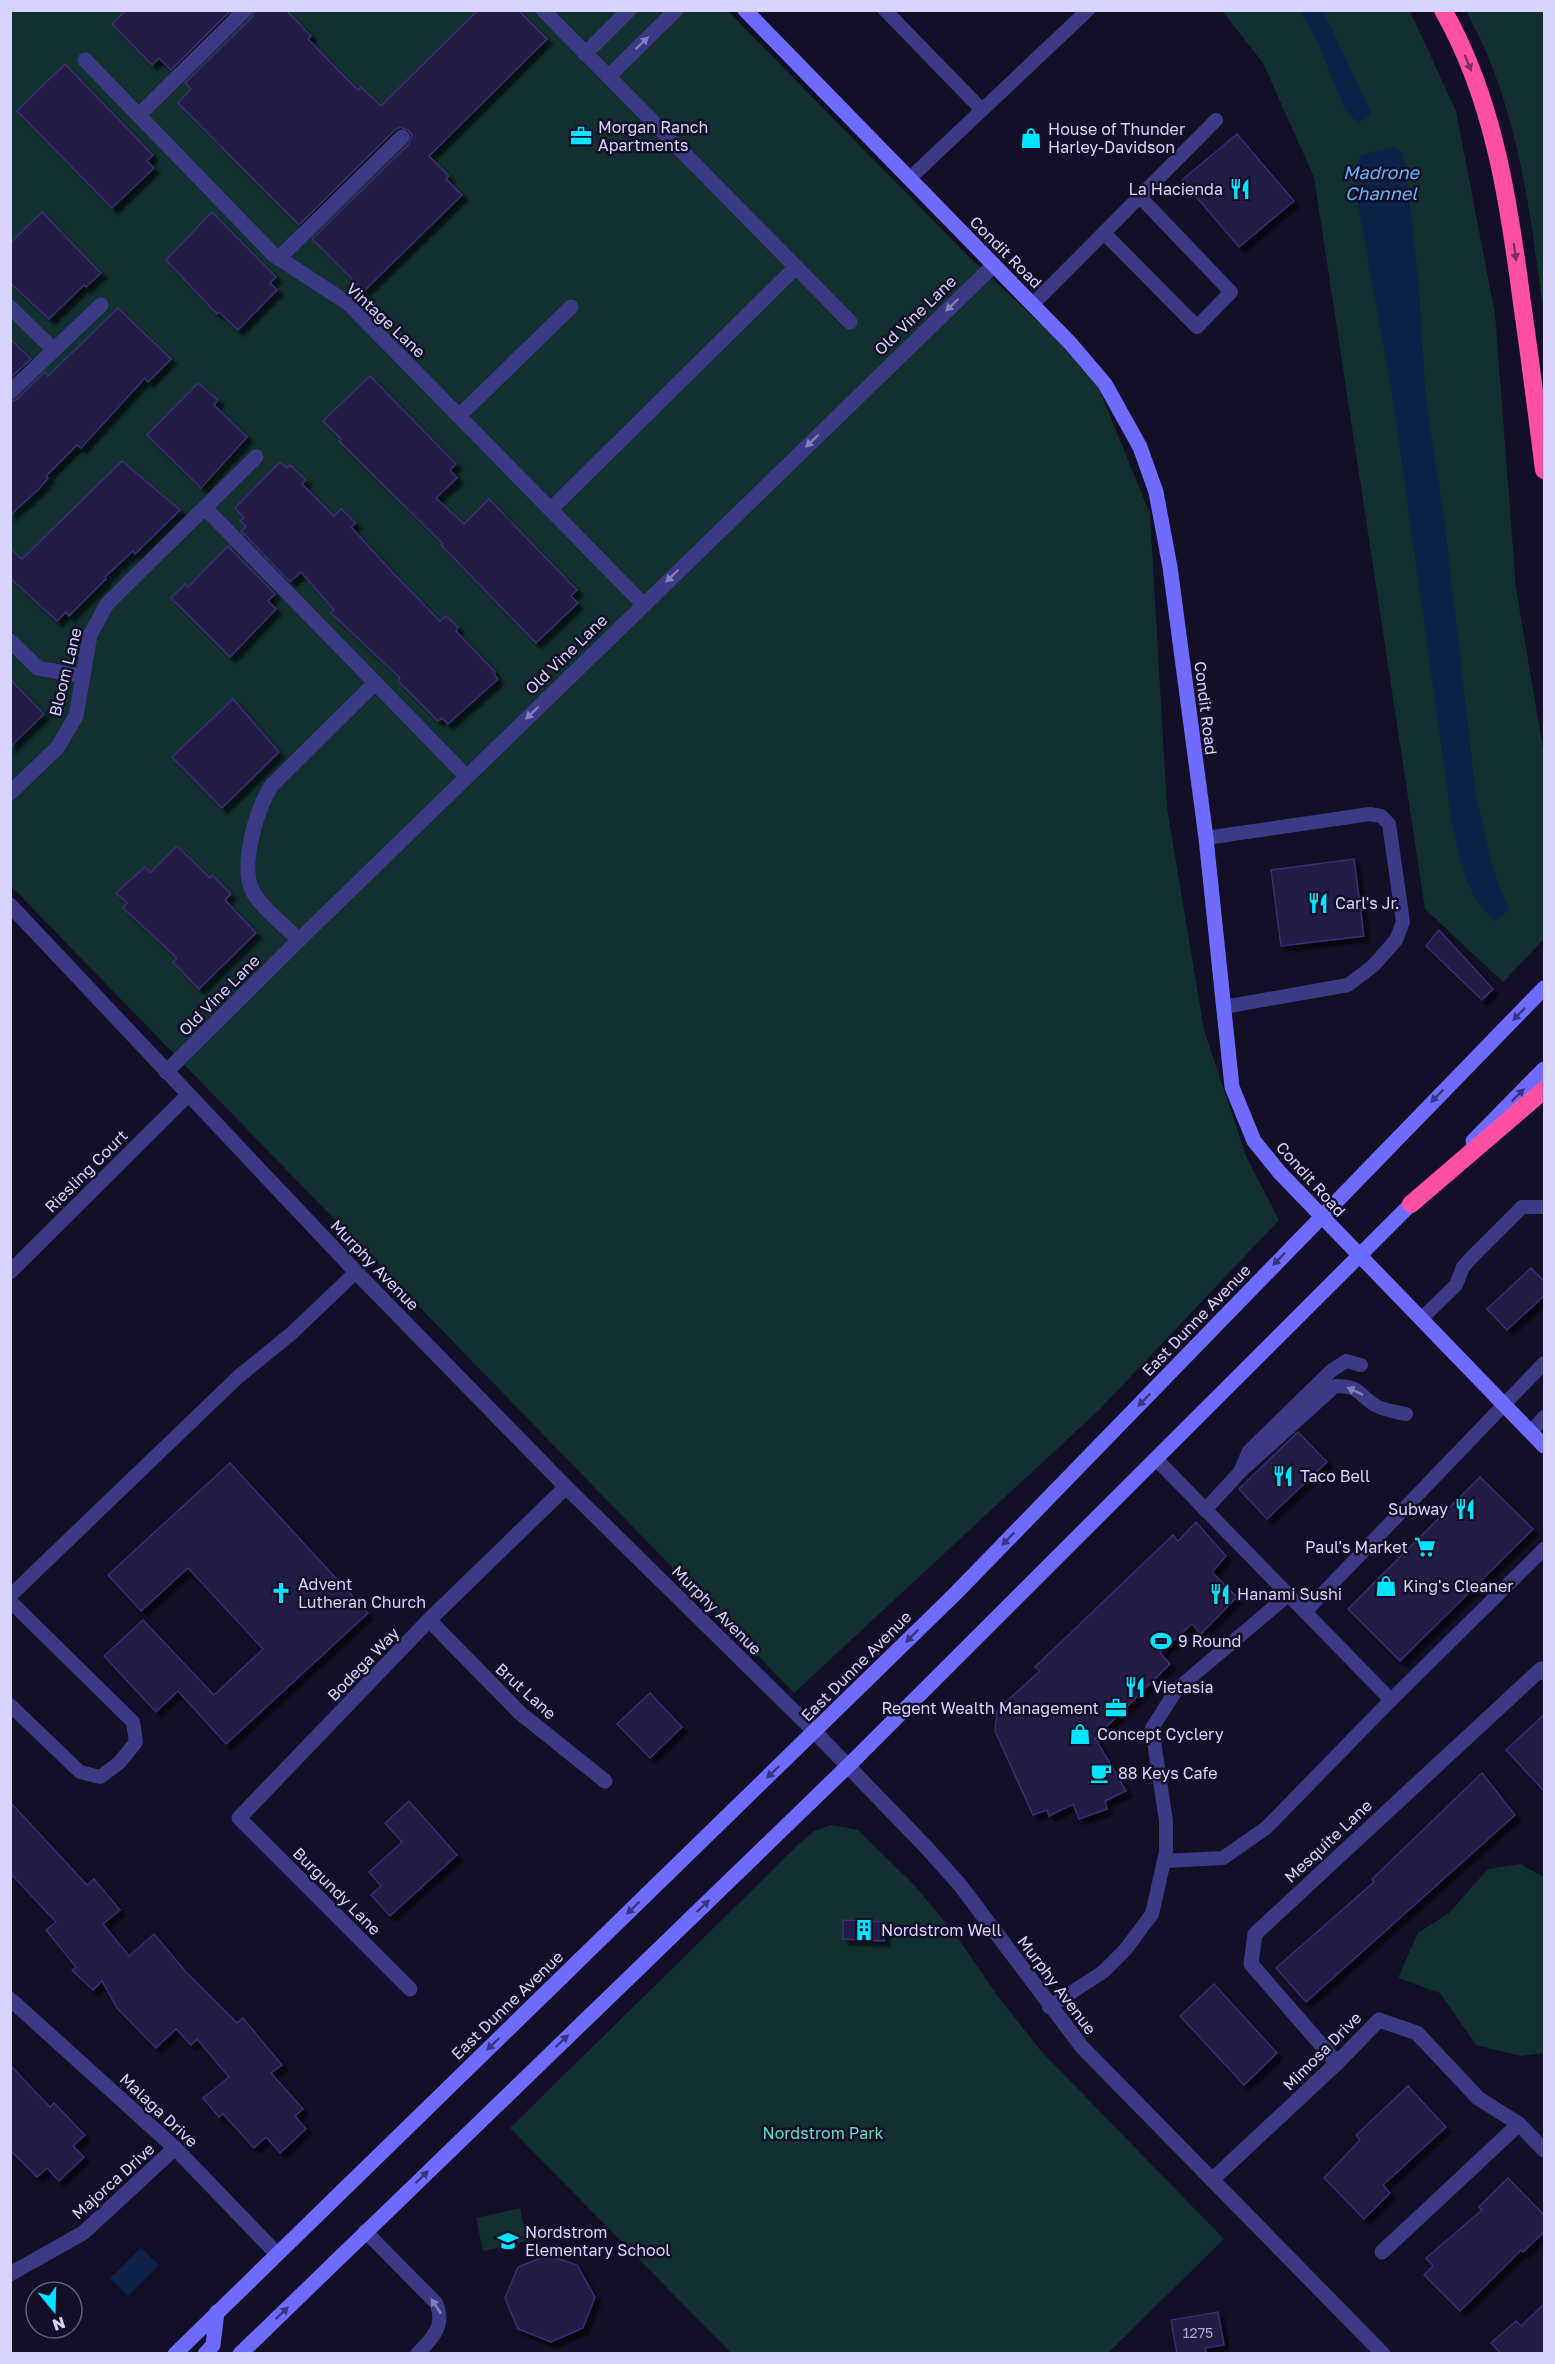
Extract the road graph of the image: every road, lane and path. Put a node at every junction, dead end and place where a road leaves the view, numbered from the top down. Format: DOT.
graph roads {
  1 [pos="245,10"];
  2 [pos="543,10"];
  3 [pos="629,10"];
  4 [pos="676,10"];
  5 [pos="745,10"];
  6 [pos="885,10"];
  7 [pos="1088,10"];
  8 [pos="1443,10"];
  9 [pos="585,54"];
  10 [pos="85,60"];
  11 [pos="609,76"];
  12 [pos="982,110"];
  13 [pos="139,115"];
  14 [pos="1216,120"];
  15 [pos="402,137"];
  16 [pos="909,179"];
  17 [pos="1140,197"];
  18 [pos="1104,233"];
  19 [pos="279,258"];
  20 [pos="994,265"];
  21 [pos="796,267"];
  22 [pos="1033,304"];
  23 [pos="101,305"];
  24 [pos="10,307"];
  25 [pos="571,307"];
  26 [pos="850,322"];
  27 [pos="54,351"];
  28 [pos="10,392"];
  29 [pos="459,416"];
  30 [pos="256,457"];
  31 [pos="1545,470"];
  32 [pos="205,508"];
  33 [pos="551,509"];
  34 [pos="643,604"];
  35 [pos="10,640"];
  36 [pos="81,676"];
  37 [pos="375,683"];
  38 [pos="466,776"];
  39 [pos="10,793"];
  40 [pos="1206,838"];
  41 [pos="10,905"];
  42 [pos="298,940"];
  43 [pos="1545,988"];
  44 [pos="1224,1007"];
  45 [pos="1545,1069"];
  46 [pos="166,1072"];
  47 [pos="1545,1090"];
  48 [pos="188,1096"];
  49 [pos="1411,1204"];
  50 [pos="1545,1207"];
  51 [pos="1319,1217"];
  52 [pos="1359,1257"];
  53 [pos="10,1272"];
  54 [pos="356,1272"];
  55 [pos="1421,1319"];
  56 [pos="1545,1363"];
  57 [pos="1361,1365"];
  58 [pos="1505,1404"];
  59 [pos="1407,1414"];
  60 [pos="1545,1417"];
  61 [pos="1531,1432"];
  62 [pos="1545,1446"];
  63 [pos="1156,1459"];
  64 [pos="1240,1472"];
  65 [pos="566,1487"];
  66 [pos="1205,1510"];
  67 [pos="1545,1549"];
  68 [pos="1288,1595"];
  69 [pos="10,1596"];
  70 [pos="10,1601"];
  71 [pos="1305,1612"];
  72 [pos="429,1620"];
  73 [pos="1545,1673"];
  74 [pos="1391,1700"];
  75 [pos="10,1705"];
  76 [pos="815,1732"];
  77 [pos="848,1766"];
  78 [pos="605,1781"];
  79 [pos="239,1818"];
  80 [pos="1164,1861"];
  81 [pos="410,1989"];
  82 [pos="10,2000"];
  83 [pos="1049,2007"];
  84 [pos="1337,2064"];
  85 [pos="1519,2124"];
  86 [pos="176,2148"];
  87 [pos="1545,2150"];
  88 [pos="1213,2180"];
  89 [pos="365,2231"];
  90 [pos="1382,2252"];
  91 [pos="277,2254"];
  92 [pos="10,2274"];
  93 [pos="217,2312"];
  94 [pos="175,2354"];
  95 [pos="205,2354"];
  96 [pos="240,2354"];
  97 [pos="417,2354"];
  98 [pos="1383,2354"];
  1 -- 13 [label="street"];
  2 -- 9 [label="street"];
  3 -- 9 [label="street"];
  11 -- 4 [label="street, one-way"];
  5 -- 16 [label="main road, Condit Road"];
  6 -- 12 [label="lane"];
  7 -- 12 [label="lane"];
  8 -- 31 [label="highway, one-way"];
  9 -- 11 [label="street"];
  10 -- 13 [label="street, Vintage Lane"];
  11 -- 21 [label="street"];
  12 -- 16 [label="lane"];
  13 -- 19 [label="street, Vintage Lane"];
  14 -- 17 [label="lane"];
  15 -- 19 [label="street"];
  16 -- 20 [label="main road, Condit Road"];
  17 -- 18 [label="lane"];
  17 -- 18 [label="lane"];
  18 -- 22 [label="lane"];
  19 -- 29 [label="street, Vintage Lane"];
  20 -- 22 [label="main road, Condit Road"];
  20 -- 34 [label="street, Old Vine Lane, one-way"];
  21 -- 26 [label="street"];
  21 -- 33 [label="street"];
  22 -- 40 [label="main road, Condit Road"];
  23 -- 27 [label="street"];
  24 -- 27 [label="street"];
  25 -- 29 [label="street"];
  27 -- 28 [label="street"];
  29 -- 33 [label="street, Vintage Lane"];
  30 -- 32 [label="street, Bloom Lane"];
  32 -- 36 [label="street, Bloom Lane"];
  32 -- 37 [label="street"];
  33 -- 34 [label="street, Vintage Lane"];
  34 -- 38 [label="street, Old Vine Lane, one-way"];
  35 -- 36 [label="street"];
  36 -- 39 [label="street, Bloom Lane"];
  37 -- 38 [label="street"];
  37 -- 42 [label="street"];
  38 -- 42 [label="street, Old Vine Lane"];
  40 -- 44 [label="main road, Condit Road"];
  40 -- 44 [label="lane"];
  41 -- 46 [label="street, Murphy Avenue"];
  42 -- 46 [label="street, Old Vine Lane"];
  43 -- 51 [label="main road, East Dunne Avenue, one-way"];
  44 -- 51 [label="main road, Condit Road"];
  49 -- 45 [label="main road, one-way"];
  46 -- 48 [label="street, Murphy Avenue"];
  47 -- 49 [label="highway"];
  48 -- 53 [label="street, Riesling Court"];
  48 -- 54 [label="street, Murphy Avenue"];
  49 -- 52 [label="main road"];
  50 -- 55 [label="lane"];
  51 -- 52 [label="main road, Condit Road"];
  51 -- 76 [label="main road, East Dunne Avenue, one-way"];
  52 -- 55 [label="main road, Condit Road"];
  52 -- 63 [label="main road"];
  54 -- 65 [label="street, Murphy Avenue"];
  54 -- 69 [label="lane"];
  55 -- 58 [label="main road, Condit Road"];
  56 -- 58 [label="lane"];
  57 -- 64 [label="lane"];
  58 -- 61 [label="main road, Condit Road"];
  58 -- 71 [label="lane"];
  59 -- 64 [label="lane, one-way"];
  60 -- 61 [label="lane"];
  61 -- 62 [label="main road, Condit Road"];
  63 -- 66 [label="lane"];
  63 -- 77 [label="main road"];
  64 -- 66 [label="lane"];
  65 -- 72 [label="street, Bodega Way"];
  65 -- 76 [label="street, Murphy Avenue"];
  66 -- 68 [label="lane"];
  67 -- 74 [label="lane"];
  68 -- 71 [label="lane"];
  68 -- 80 [label="lane"];
  70 -- 75 [label="lane"];
  71 -- 74 [label="lane"];
  72 -- 78 [label="street, Brut Lane"];
  72 -- 79 [label="street, Bodega Way"];
  73 -- 84 [label="street, Mesquite Lane"];
  74 -- 80 [label="lane"];
  76 -- 77 [label="street, Murphy Avenue"];
  76 -- 91 [label="main road, East Dunne Avenue, one-way"];
  77 -- 83 [label="street, Murphy Avenue"];
  89 -- 77 [label="main road, one-way"];
  79 -- 81 [label="street, Burgundy Lane"];
  80 -- 83 [label="lane"];
  82 -- 86 [label="street, Malaga Drive"];
  83 -- 88 [label="street, Murphy Avenue"];
  84 -- 85 [label="street, Mimosa Drive"];
  84 -- 88 [label="street, Mimosa Drive"];
  85 -- 87 [label="street, Mimosa Drive"];
  85 -- 90 [label="street"];
  86 -- 91 [label="street, Malaga Drive"];
  86 -- 92 [label="street, Majorca Drive"];
  88 -- 98 [label="street, Murphy Avenue"];
  96 -- 89 [label="main road, one-way"];
  97 -- 89 [label="lane, one-way"];
  91 -- 93 [label="main road, East Dunne Avenue"];
  93 -- 94 [label="main road, East Dunne Avenue"];
  93 -- 95 [label="main road"];
}
